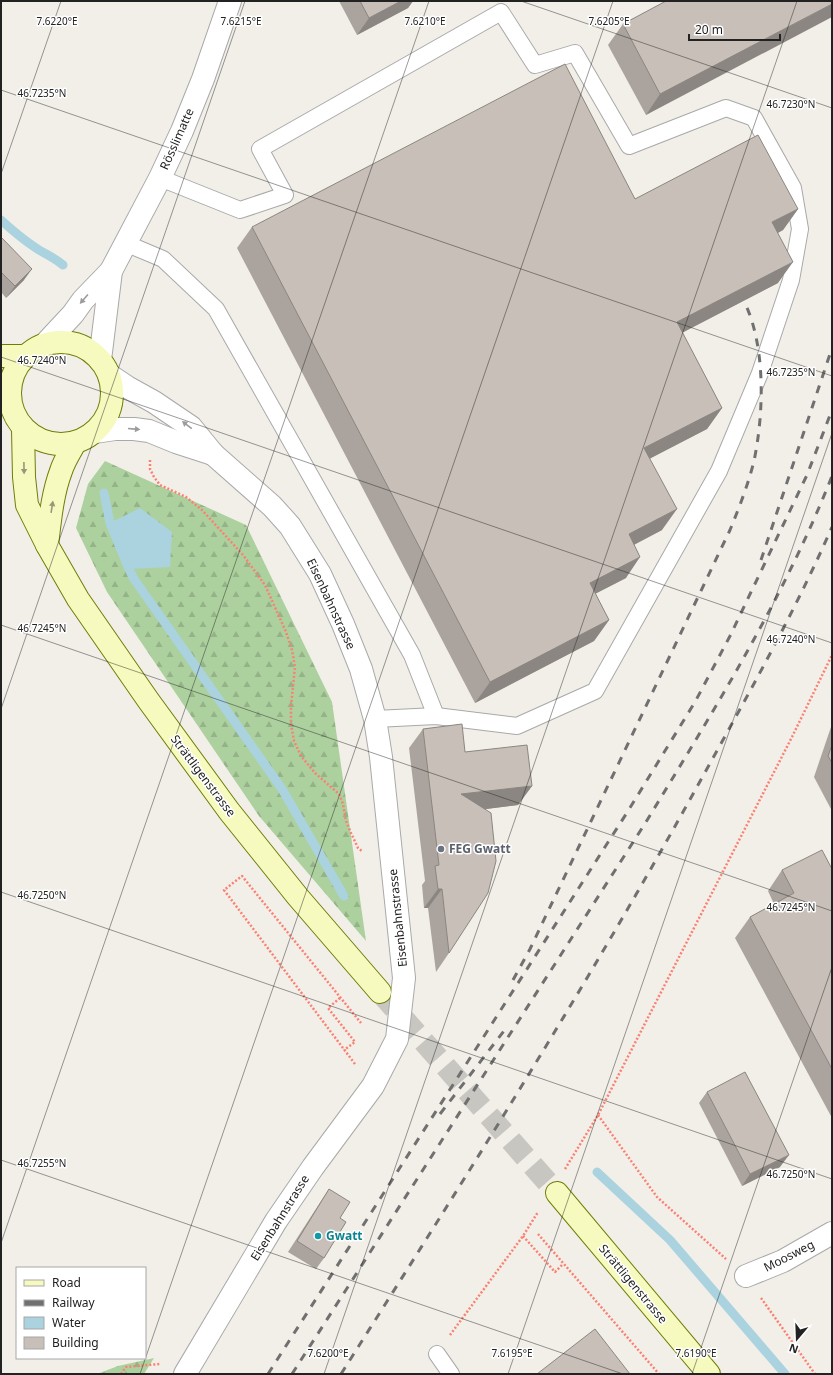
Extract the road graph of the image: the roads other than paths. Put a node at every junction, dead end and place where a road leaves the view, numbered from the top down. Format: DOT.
graph roads {
  1 [pos="230,1"];
  2 [pos="160,178"];
  3 [pos="124,243"];
  4 [pos="111,271"];
  5 [pos="46,343"];
  6 [pos="1,356"];
  7 [pos="24,356"];
  8 [pos="104,367"];
  9 [pos="6,403"];
  10 [pos="23,428"];
  11 [pos="95,432"];
  12 [pos="75,442"];
  13 [pos="213,454"];
  14 [pos="47,546"];
  15 [pos="436,716"];
  16 [pos="375,719"];
  17 [pos="380,992"];
  18 [pos="559,1184"];
  19 [pos="832,1233"];
  20 [pos="746,1276"];
  21 [pos="437,1354"];
  22 [pos="189,1367"];
  23 [pos="451,1374"];
  24 [pos="709,1374"];
  1 -- 2 [label="street, Rösslimatte"];
  2 -- 3 [label="street, Rösslimatte"];
  2 -- 15 [label="lane"];
  3 -- 4 [label="street, Rösslimatte"];
  3 -- 15 [label="lane"];
  4 -- 5 [label="street, Rösslimatte, one-way"];
  4 -- 8 [label="street, Rösslimatte"];
  5 -- 7 [label="main road"];
  5 -- 8 [label="main road"];
  6 -- 7 [label="main road"];
  7 -- 9 [label="main road"];
  8 -- 11 [label="main road"];
  13 -- 8 [label="street, Eisenbahnstrasse, one-way"];
  9 -- 10 [label="main road"];
  10 -- 12 [label="main road"];
  10 -- 14 [label="main road, Strättligenstrasse, one-way"];
  11 -- 12 [label="main road"];
  11 -- 13 [label="street, Eisenbahnstrasse, one-way"];
  14 -- 12 [label="main road, one-way"];
  13 -- 16 [label="street, Eisenbahnstrasse"];
  14 -- 17 [label="main road, Strättligenstrasse"];
  15 -- 16 [label="lane"];
  16 -- 22 [label="street, Eisenbahnstrasse"];
  18 -- 24 [label="main road, Strättligenstrasse"];
  19 -- 20 [label="street, Moosweg"];
  21 -- 23 [label="lane"];
}
